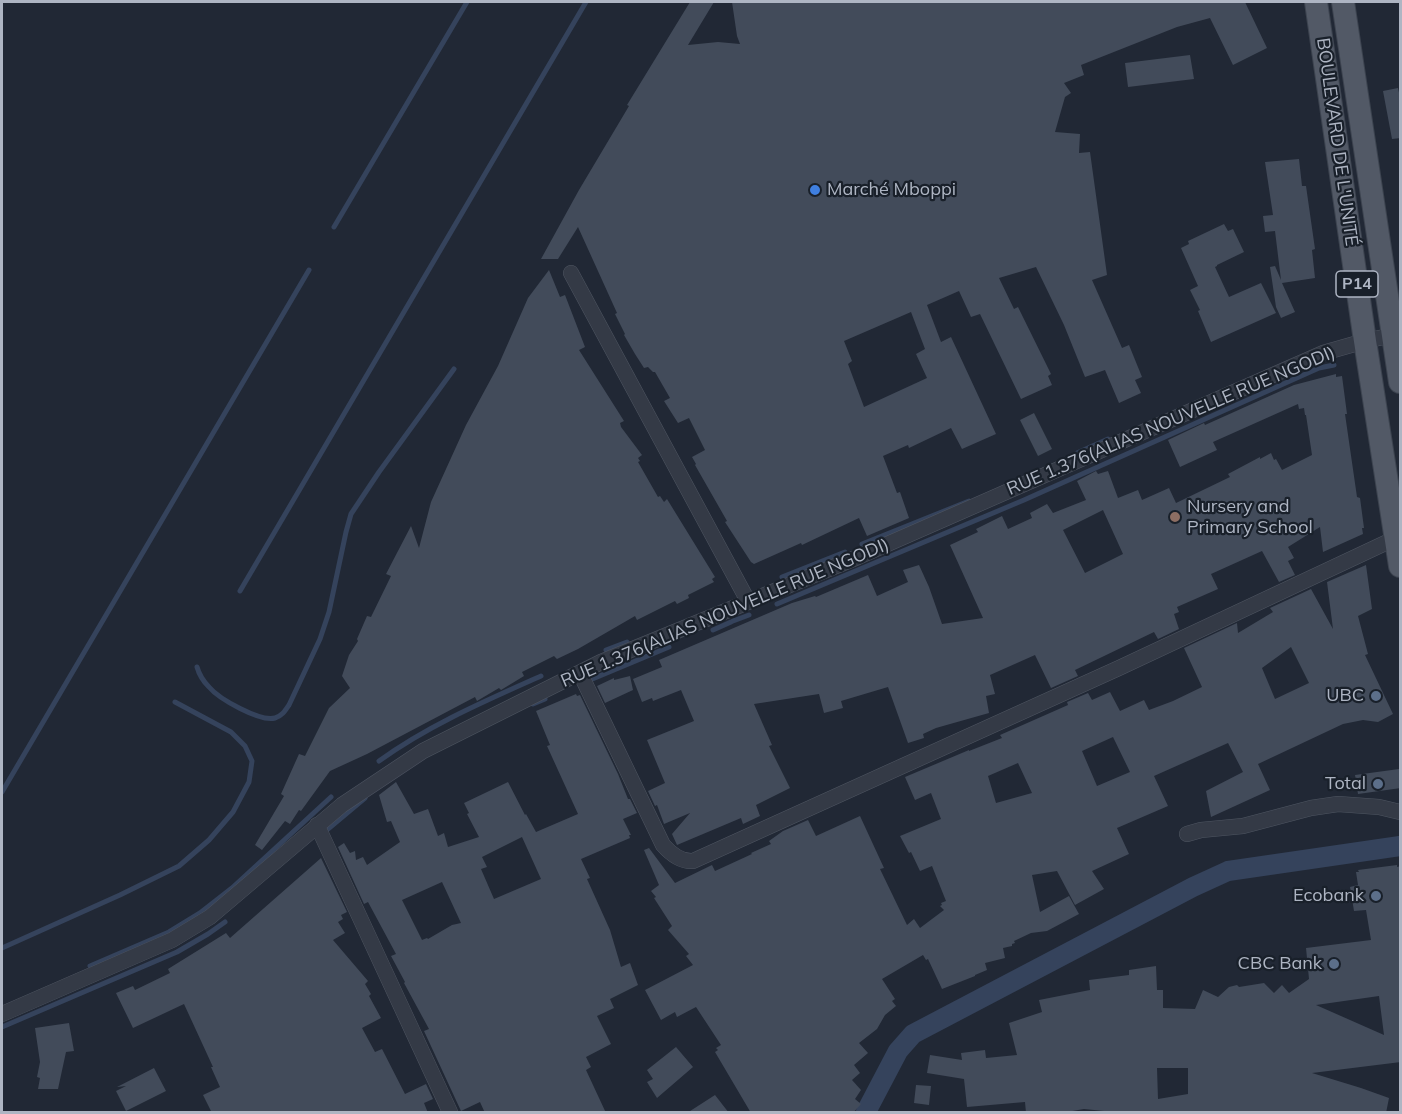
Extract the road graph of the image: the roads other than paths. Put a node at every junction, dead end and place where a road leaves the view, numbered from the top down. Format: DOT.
graph roads {
  1 [pos="1316,2"];
  2 [pos="1344,2"];
  3 [pos="571,273"];
  4 [pos="1393,335"];
  5 [pos="1365,341"];
  6 [pos="1401,381"];
  7 [pos="1395,538"];
  8 [pos="1401,566"];
  9 [pos="748,601"];
  10 [pos="580,673"];
  11 [pos="1401,812"];
  12 [pos="317,825"];
  13 [pos="1187,834"];
  14 [pos="2,1014"];
  15 [pos="450,1113"];
  1 -- 5 [label="main road, BOULEVARD DE L'UNITÉ / P14"];
  2 -- 4 [label="main road, BOULEVARD DE L'UNITÉ / P14"];
  3 -- 9 [label="street"];
  4 -- 5 [label="street, RUE 1.376(ALIAS NOUVELLE RUE NGODI)"];
  4 -- 6 [label="main road, BOULEVARD DE L'UNITÉ / P14"];
  5 -- 7 [label="main road, BOULEVARD DE L'UNITÉ / P14"];
  5 -- 9 [label="street, RUE 1.376(ALIAS NOUVELLE RUE NGODI)"];
  7 -- 8 [label="main road, BOULEVARD DE L'UNITÉ / P14"];
  7 -- 10 [label="street"];
  9 -- 10 [label="street, RUE 1.376(ALIAS NOUVELLE RUE NGODI)"];
  10 -- 12 [label="street, RUE 1.376(ALIAS NOUVELLE RUE NGODI)"];
  11 -- 13 [label="street"];
  12 -- 14 [label="street, RUE 1.376(ALIAS NOUVELLE RUE NGODI)"];
  12 -- 15 [label="street"];
}
